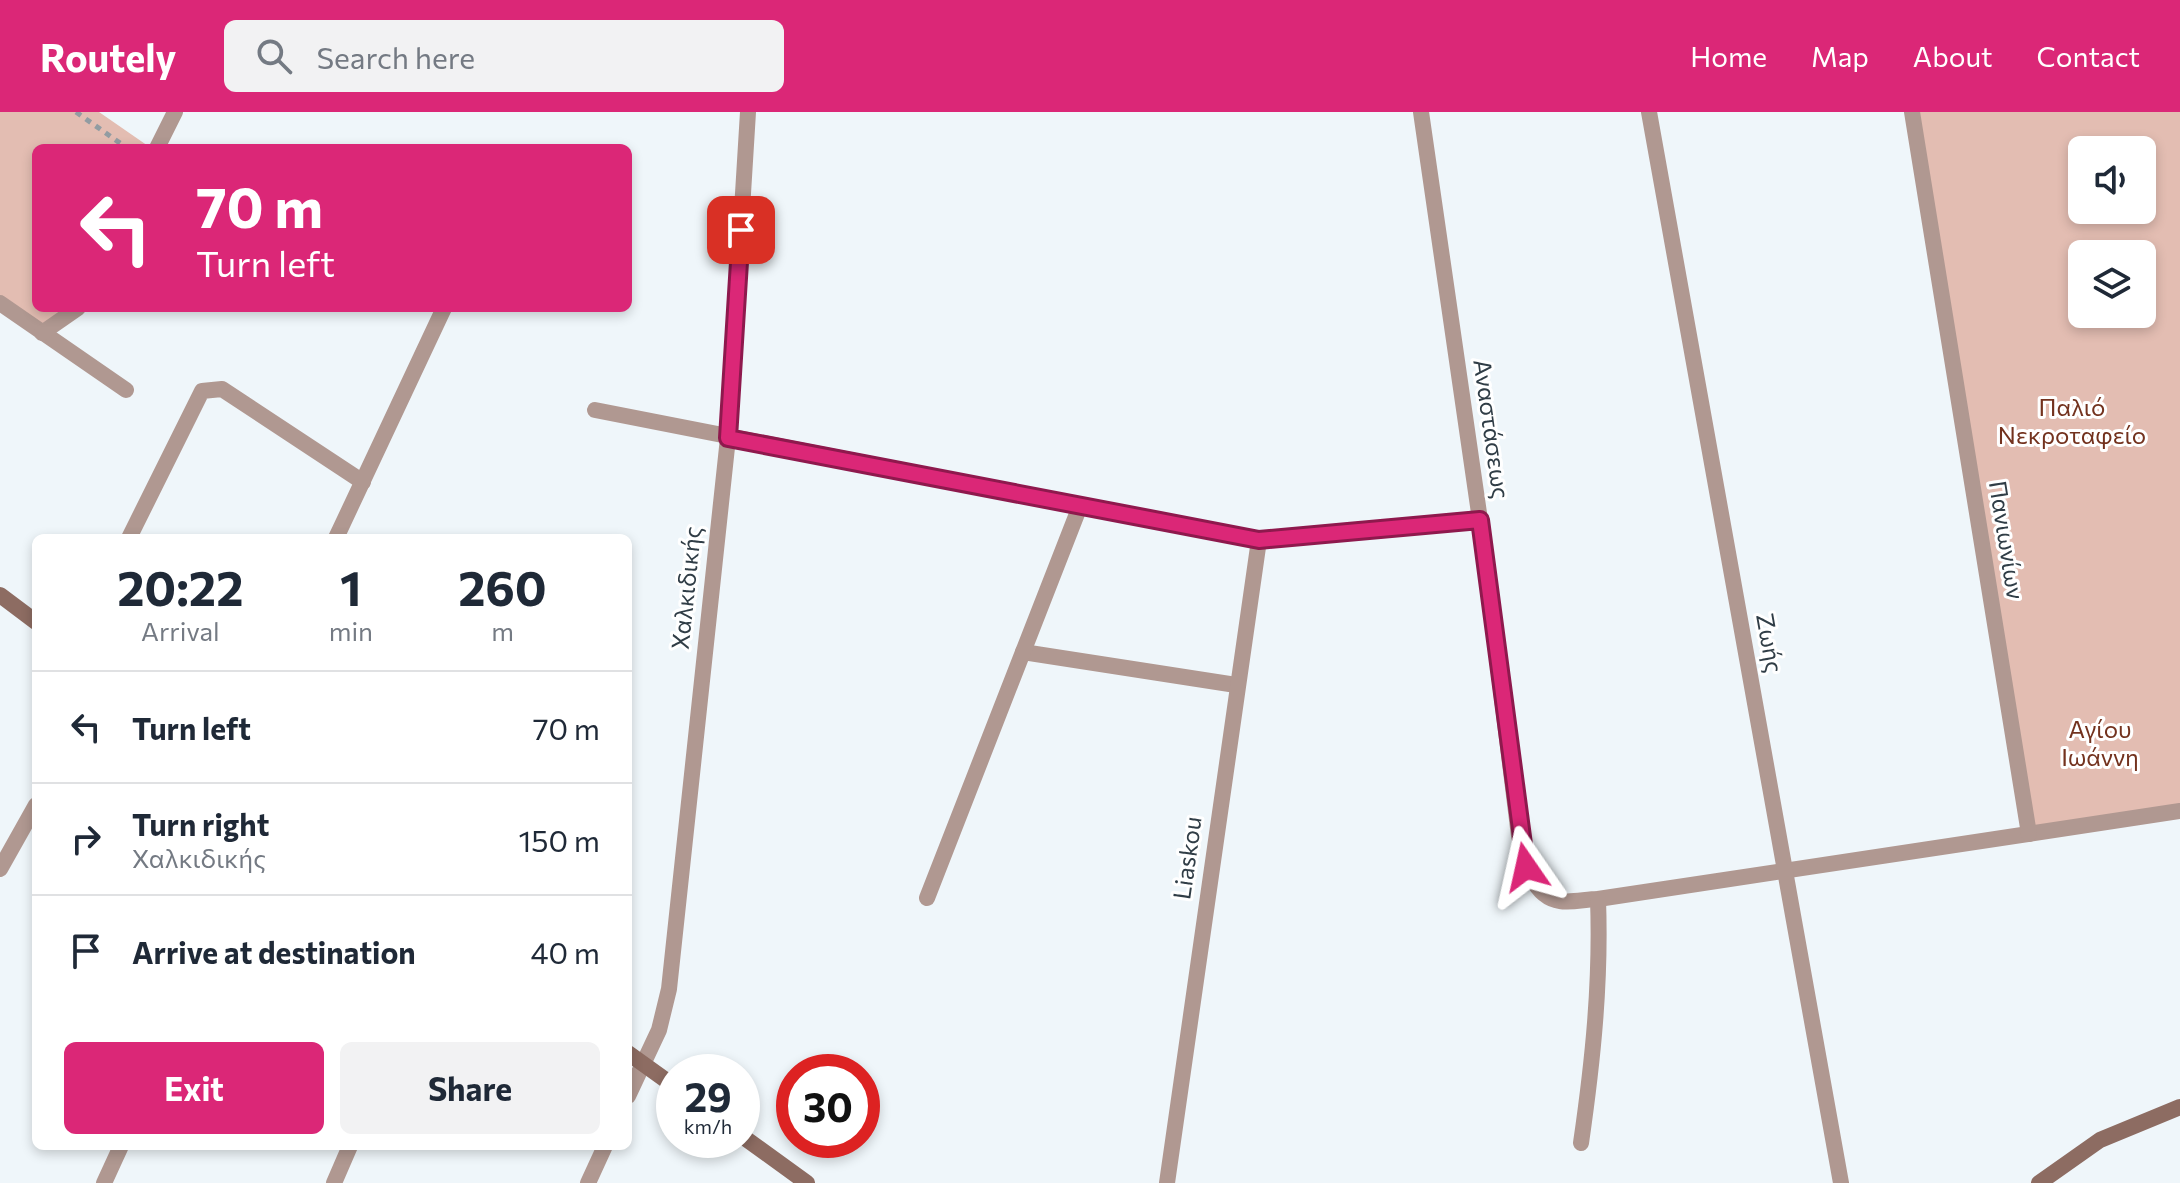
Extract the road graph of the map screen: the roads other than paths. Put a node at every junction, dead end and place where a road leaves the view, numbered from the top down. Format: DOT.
graph roads {
  1 [pos="175,112"];
  2 [pos="748,112"];
  3 [pos="1421,112"];
  4 [pos="1649,112"];
  5 [pos="1912,112"];
  6 [pos="159,144"];
  7 [pos="0,303"];
  8 [pos="72,312"];
  9 [pos="442,312"];
  10 [pos="42,333"];
  11 [pos="126,390"];
  12 [pos="595,410"];
  13 [pos="728,438"];
  14 [pos="363,482"];
  15 [pos="1080,506"];
  16 [pos="1480,520"];
  17 [pos="131,534"];
  18 [pos="338,534"];
  19 [pos="1259,540"];
  20 [pos="0,595"];
  21 [pos="32,619"];
  22 [pos="1023,652"];
  23 [pos="1236,685"];
  24 [pos="2180,811"];
  25 [pos="32,812"];
  26 [pos="2029,834"];
  27 [pos="0,869"];
  28 [pos="1786,871"];
  29 [pos="927,898"];
  30 [pos="1598,899"];
  31 [pos="632,1056"];
  32 [pos="643,1064"];
  33 [pos="656,1073"];
  34 [pos="632,1087"];
  35 [pos="2180,1107"];
  36 [pos="1581,1143"];
  37 [pos="760,1149"];
  38 [pos="119,1150"];
  39 [pos="348,1150"];
  40 [pos="603,1150"];
  41 [pos="104,1183"];
  42 [pos="334,1183"];
  43 [pos="588,1183"];
  44 [pos="807,1183"];
  45 [pos="1167,1183"];
  46 [pos="1841,1183"];
  47 [pos="2039,1183"];
  1 -- 6 [label="street"];
  2 -- 13 [label="street, Χαλκιδικής"];
  3 -- 16 [label="street, Αναστάσεως"];
  4 -- 28 [label="street, Ζωής"];
  5 -- 26 [label="street, Πανιωνίων"];
  7 -- 10 [label="street"];
  8 -- 10 [label="street"];
  9 -- 14 [label="street"];
  10 -- 11 [label="street"];
  12 -- 13 [label="street"];
  13 -- 15 [label="street"];
  13 -- 32 [label="street, Χαλκιδικής"];
  14 -- 17 [label="street"];
  14 -- 18 [label="street"];
  15 -- 19 [label="street"];
  15 -- 22 [label="street"];
  16 -- 19 [label="street"];
  16 -- 30 [label="street, Αναστάσεως"];
  19 -- 23 [label="street, Liaskou"];
  20 -- 21 [label="street"];
  22 -- 23 [label="street"];
  22 -- 29 [label="street"];
  23 -- 45 [label="street, Liaskou"];
  24 -- 26 [label="street"];
  25 -- 27 [label="street"];
  26 -- 28 [label="street"];
  28 -- 30 [label="street"];
  28 -- 46 [label="street, Ζωής"];
  30 -- 36 [label="street"];
  31 -- 32 [label="street"];
  32 -- 33 [label="street"];
  32 -- 34 [label="street, Χαλκιδικής"];
  35 -- 47 [label="street"];
  37 -- 44 [label="street"];
  38 -- 41 [label="street"];
  39 -- 42 [label="street"];
  40 -- 43 [label="street"];
}
